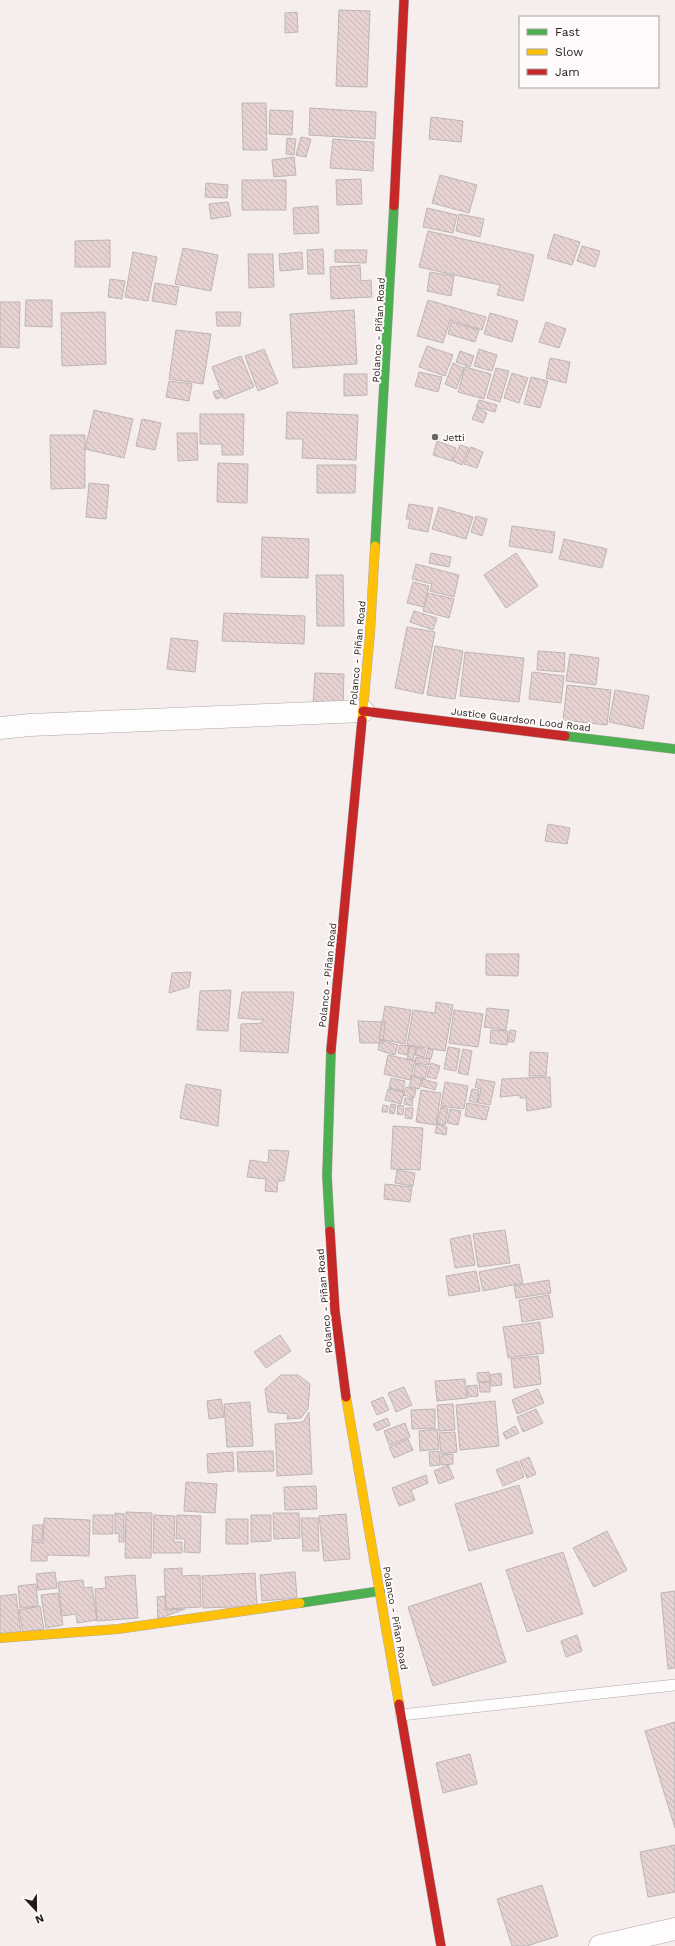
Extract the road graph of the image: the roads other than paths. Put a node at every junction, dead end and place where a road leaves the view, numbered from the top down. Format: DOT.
graph roads {
  1 [pos="404,0"];
  2 [pos="363,711"];
  3 [pos="0,728"];
  4 [pos="675,749"];
  5 [pos="380,1591"];
  6 [pos="0,1638"];
  7 [pos="675,1685"];
  8 [pos="401,1715"];
  9 [pos="675,1929"];
  10 [pos="441,1946"];
  11 [pos="600,1946"];
  1 -- 2 [label="main road, Polanco - Piñan Road"];
  2 -- 3 [label="street"];
  2 -- 4 [label="main road, Justice Guardson Lood Road"];
  2 -- 5 [label="main road, Polanco - Piñan Road"];
  5 -- 6 [label="main road"];
  5 -- 8 [label="main road, Polanco - Piñan Road"];
  7 -- 8 [label="lane"];
  8 -- 10 [label="main road, Polanco - Piñan Road"];
  9 -- 11 [label="street"];
}
